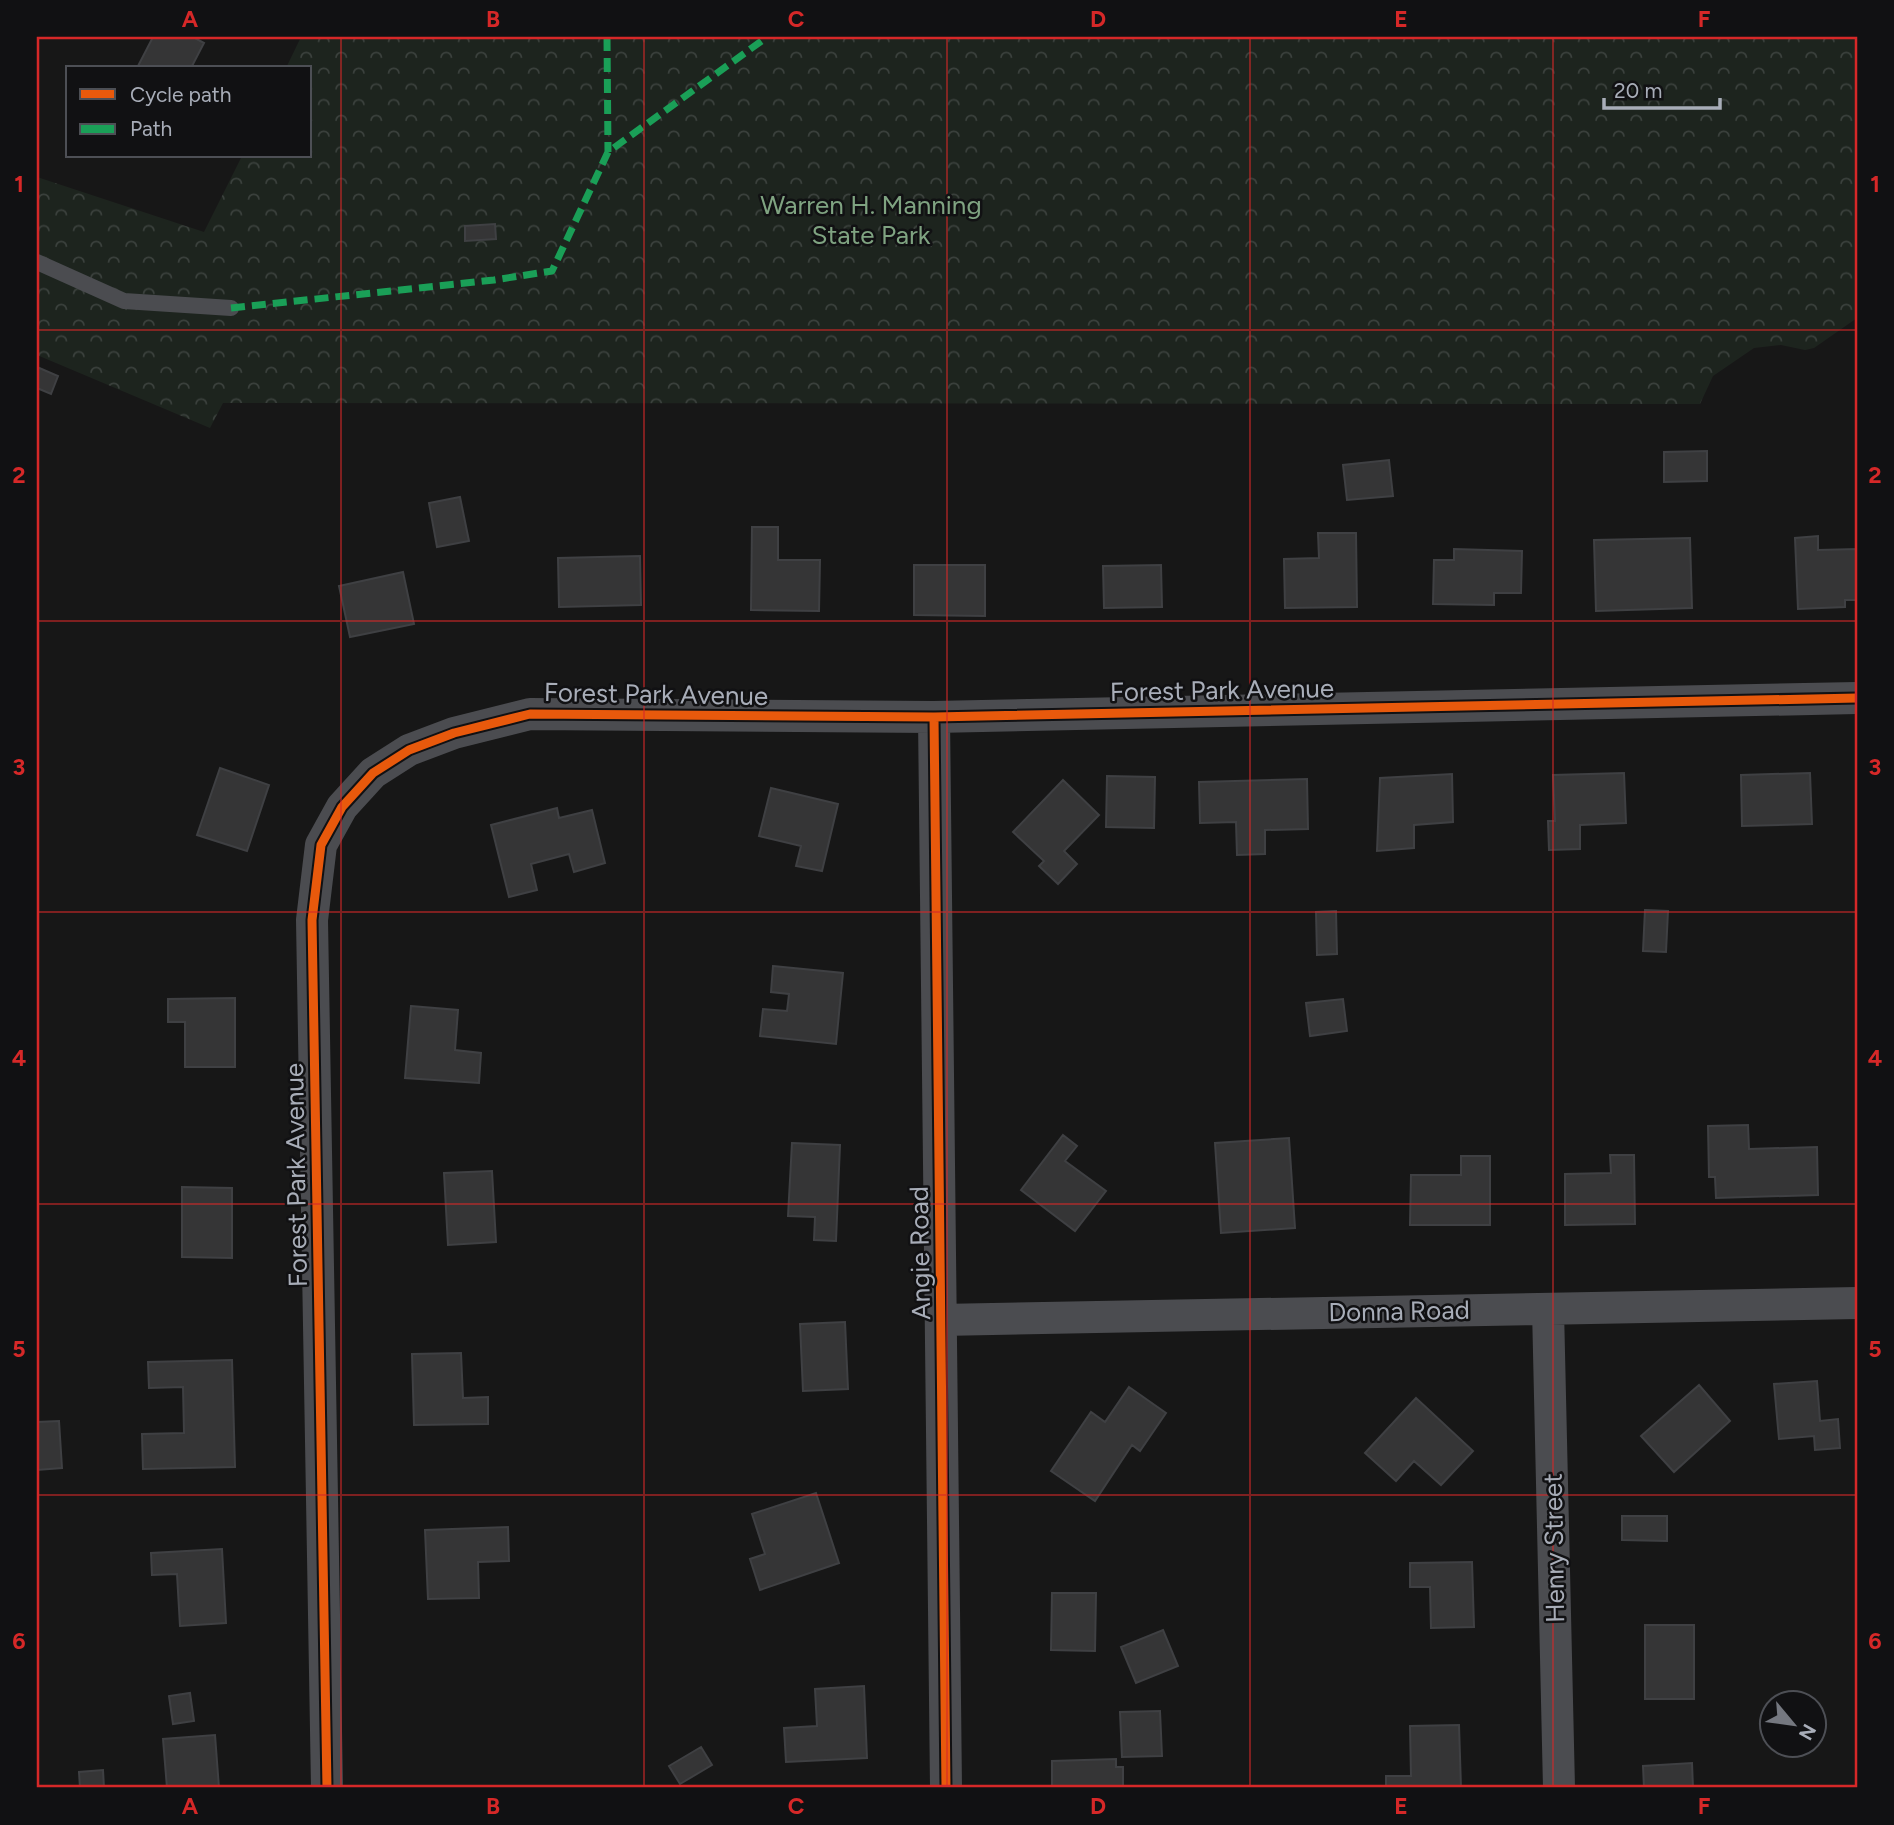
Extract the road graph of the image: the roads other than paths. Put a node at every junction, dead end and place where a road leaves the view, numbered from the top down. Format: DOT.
graph roads {
  1 [pos="37,262"];
  2 [pos="231,308"];
  3 [pos="1857,698"];
  4 [pos="934,717"];
  5 [pos="1857,1303"];
  6 [pos="1548,1308"];
  7 [pos="941,1320"];
  8 [pos="327,1788"];
  9 [pos="946,1788"];
  10 [pos="1559,1788"];
  1 -- 2 [label="lane"];
  3 -- 4 [label="street, Forest Park Avenue"];
  4 -- 7 [label="street, Angie Road"];
  4 -- 8 [label="street, Forest Park Avenue"];
  5 -- 6 [label="street, Donna Road"];
  6 -- 7 [label="street, Donna Road"];
  6 -- 10 [label="street, Henry Street"];
  7 -- 9 [label="street, Angie Road"];
}
